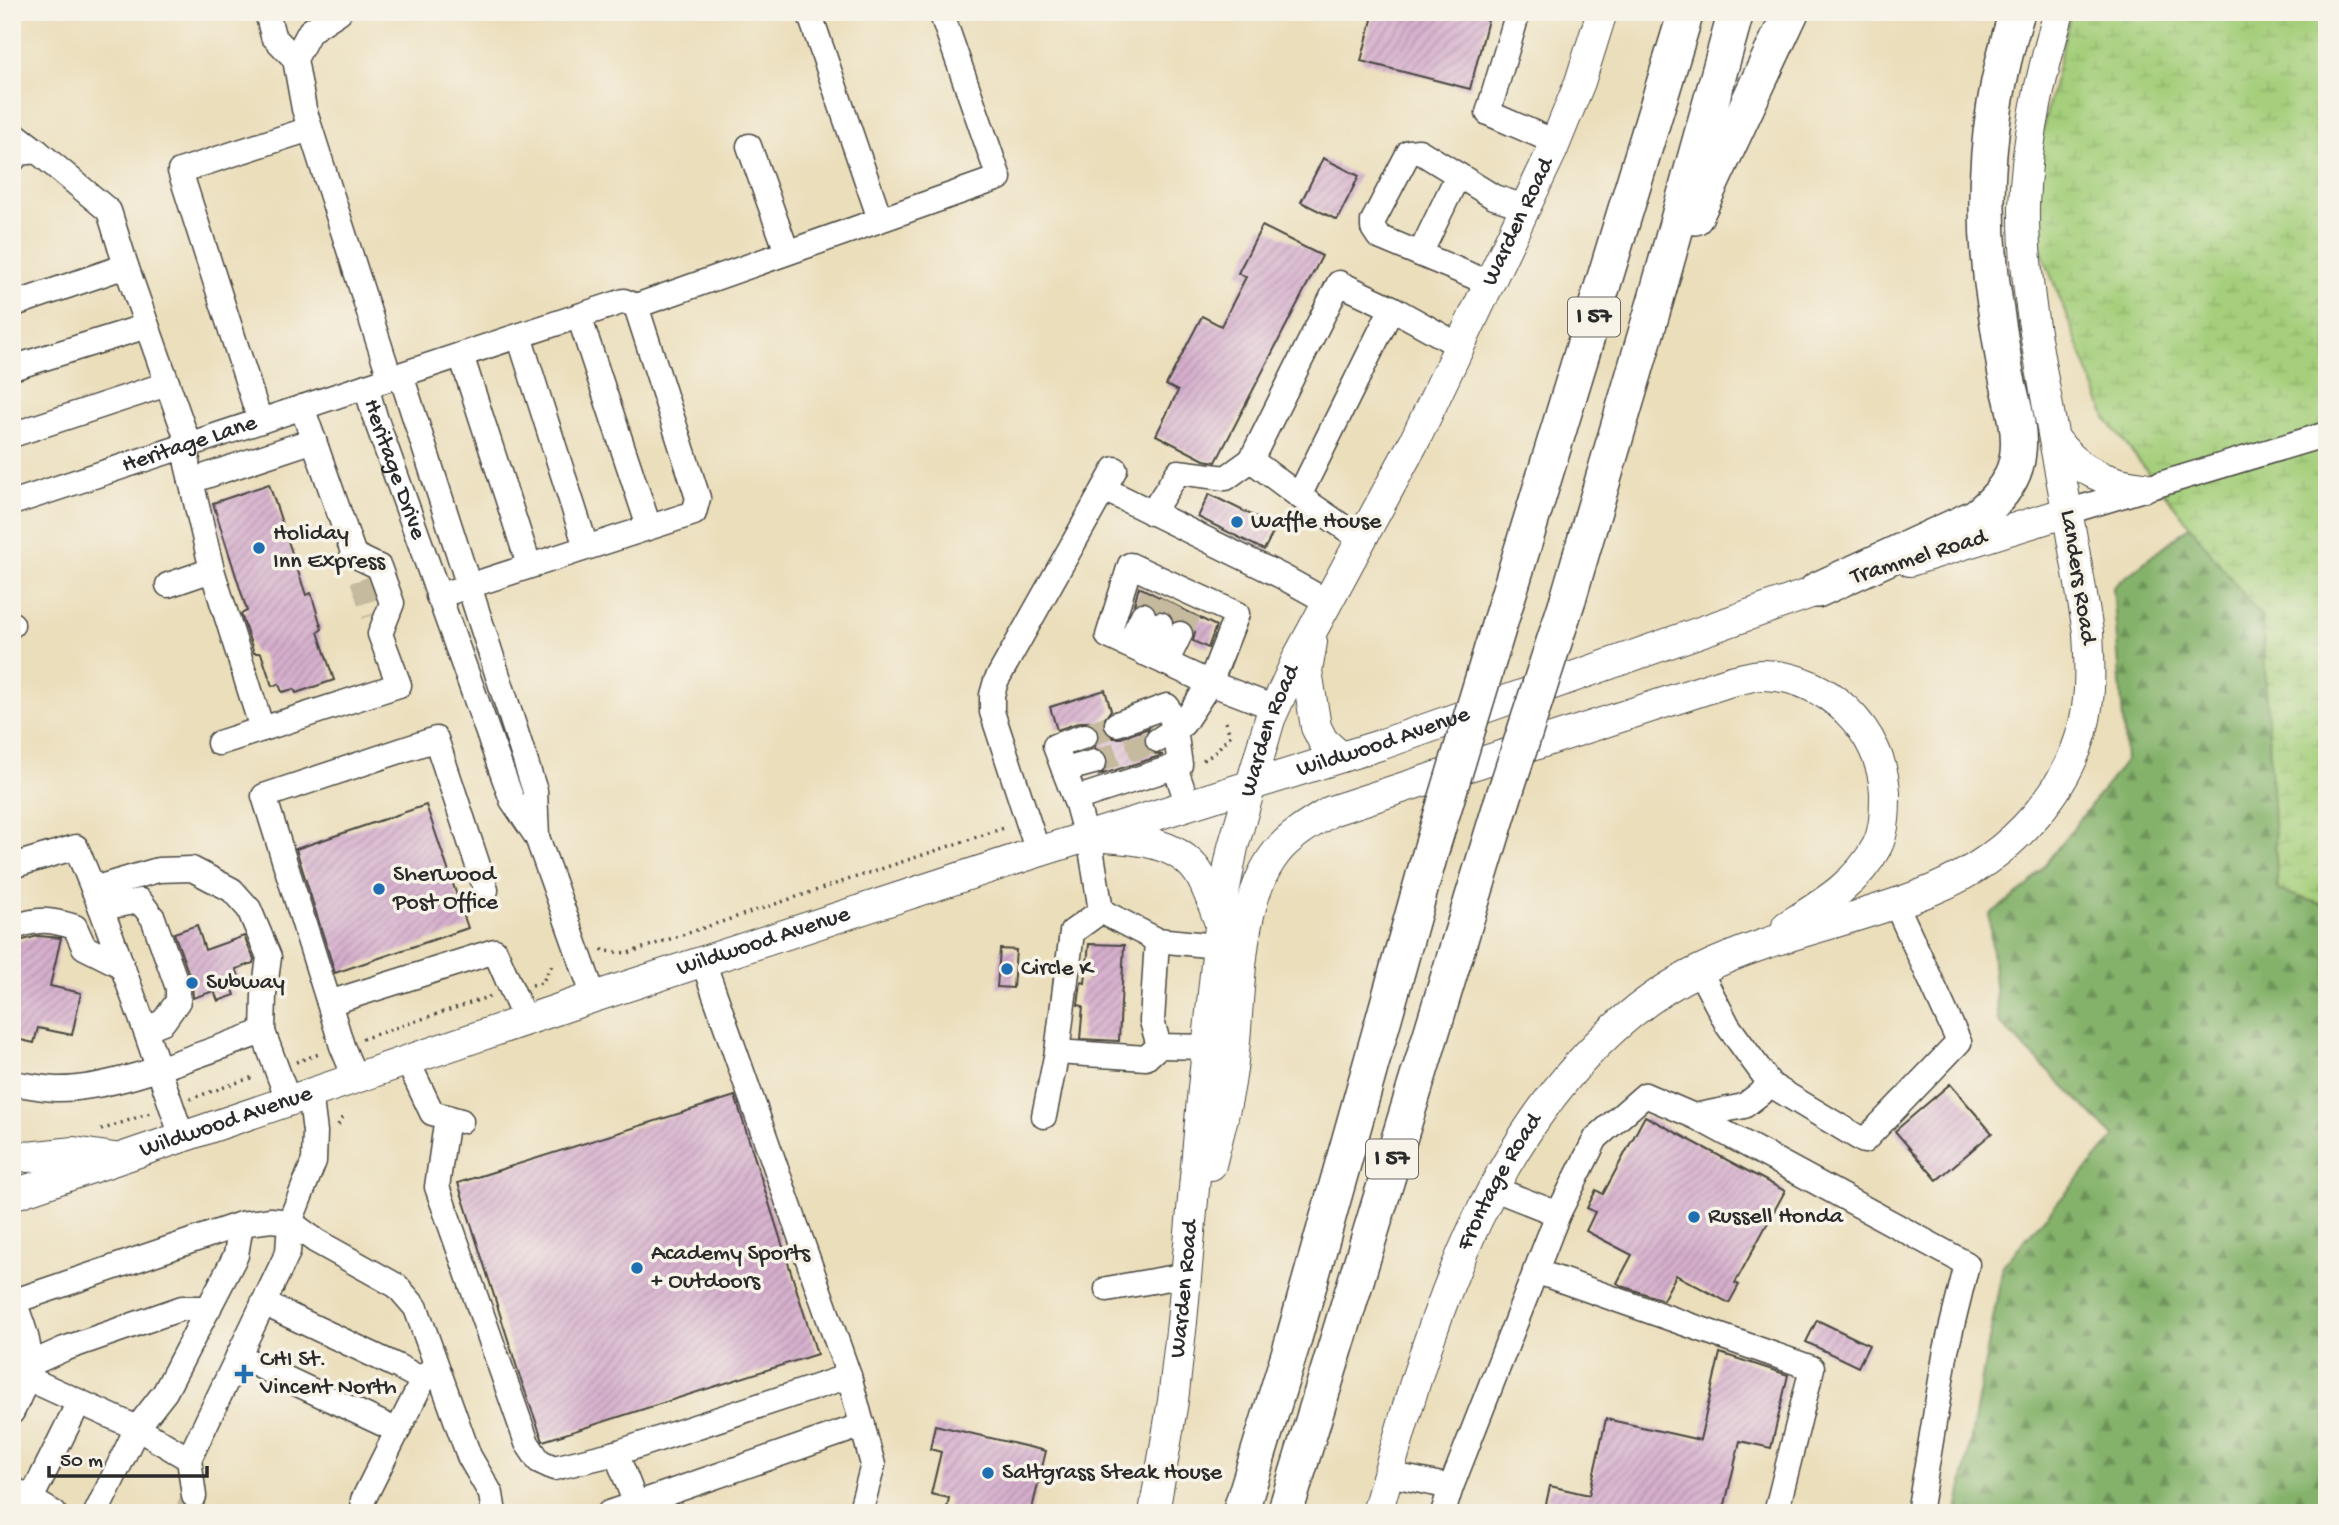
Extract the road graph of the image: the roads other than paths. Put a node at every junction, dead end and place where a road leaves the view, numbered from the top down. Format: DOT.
graph roads {
  1 [pos="267,12"];
  2 [pos="339,12"];
  3 [pos="809,12"];
  4 [pos="941,12"];
  5 [pos="1518,12"];
  6 [pos="1602,12"];
  7 [pos="1686,12"];
  8 [pos="1736,12"];
  9 [pos="1791,12"];
  10 [pos="2017,12"];
  11 [pos="2059,12"];
  12 [pos="295,59"];
  13 [pos="310,129"];
  14 [pos="12,132"];
  15 [pos="1555,142"];
  16 [pos="749,146"];
  17 [pos="37,151"];
  18 [pos="12,160"];
  19 [pos="1458,175"];
  20 [pos="1525,207"];
  21 [pos="880,219"];
  22 [pos="787,252"];
  23 [pos="1420,254"];
  24 [pos="126,266"];
  25 [pos="1489,283"];
  26 [pos="1656,299"];
  27 [pos="12,306"];
  28 [pos="636,306"];
  29 [pos="1392,309"];
  30 [pos="579,316"];
  31 [pos="147,326"];
  32 [pos="519,336"];
  33 [pos="1460,346"];
  34 [pos="461,355"];
  35 [pos="12,368"];
  36 [pos="395,377"];
  37 [pos="167,384"];
  38 [pos="366,386"];
  39 [pos="302,407"];
  40 [pos="260,421"];
  41 [pos="2327,434"];
  42 [pos="12,435"];
  43 [pos="2054,438"];
  44 [pos="314,440"];
  45 [pos="188,445"];
  46 [pos="1251,460"];
  47 [pos="191,481"];
  48 [pos="2143,487"];
  49 [pos="1298,496"];
  50 [pos="12,503"];
  51 [pos="2067,512"];
  52 [pos="1152,513"];
  53 [pos="649,527"];
  54 [pos="1362,540"];
  55 [pos="586,547"];
  56 [pos="354,555"];
  57 [pos="530,565"];
  58 [pos="212,570"];
  59 [pos="362,579"];
  60 [pos="168,585"];
  61 [pos="468,587"];
  62 [pos="1817,590"];
  63 [pos="438,596"];
  64 [pos="1328,602"];
  65 [pos="1170,605"];
  66 [pos="1314,628"];
  67 [pos="1146,654"];
  68 [pos="1210,683"];
  69 [pos="1516,696"];
  70 [pos="1275,708"];
  71 [pos="1116,724"];
  72 [pos="262,729"];
  73 [pos="1167,734"];
  74 [pos="1085,736"];
  75 [pos="219,743"];
  76 [pos="1341,757"];
  77 [pos="1094,762"];
  78 [pos="1176,769"];
  79 [pos="1064,770"];
  80 [pos="1251,785"];
  81 [pos="1075,799"];
  82 [pos="1188,805"];
  83 [pos="1088,836"];
  84 [pos="537,837"];
  85 [pos="1038,852"];
  86 [pos="12,866"];
  87 [pos="486,890"];
  88 [pos="97,899"];
  89 [pos="1895,902"];
  90 [pos="1101,911"];
  91 [pos="12,928"];
  92 [pos="1219,934"];
  93 [pos="1157,940"];
  94 [pos="1752,949"];
  95 [pos="703,961"];
  96 [pos="122,966"];
  97 [pos="1699,970"];
  98 [pos="594,997"];
  99 [pos="329,1003"];
  100 [pos="525,1020"];
  101 [pos="145,1029"];
  102 [pos="263,1032"];
  103 [pos="1159,1046"];
  104 [pos="1207,1047"];
  105 [pos="1057,1052"];
  106 [pos="407,1060"];
  107 [pos="157,1068"];
  108 [pos="355,1077"];
  109 [pos="12,1083"];
  110 [pos="1771,1085"];
  111 [pos="299,1096"];
  112 [pos="1044,1116"];
  113 [pos="1694,1116"];
  114 [pos="182,1137"];
  115 [pos="12,1154"];
  116 [pos="121,1159"];
  117 [pos="1492,1188"];
  118 [pos="12,1195"];
  119 [pos="1558,1214"];
  120 [pos="290,1222"];
  121 [pos="241,1224"];
  122 [pos="1535,1271"];
  123 [pos="1186,1275"];
  124 [pos="1107,1289"];
  125 [pos="13,1300"];
  126 [pos="263,1303"];
  127 [pos="209,1308"];
  128 [pos="238,1356"];
  129 [pos="23,1371"];
  130 [pos="429,1372"];
  131 [pos="849,1376"];
  132 [pos="79,1402"];
  133 [pos="12,1412"];
  134 [pos="863,1425"];
  135 [pos="137,1428"];
  136 [pos="398,1431"];
  137 [pos="616,1453"];
  138 [pos="189,1459"];
  139 [pos="1388,1474"];
  140 [pos="1451,1487"];
  141 [pos="22,1494"];
  142 [pos="194,1496"];
  143 [pos="363,1500"];
  144 [pos="636,1504"];
  145 [pos="54,1513"];
  146 [pos="96,1513"];
  147 [pos="494,1513"];
  148 [pos="609,1513"];
  149 [pos="860,1513"];
  150 [pos="1154,1513"];
  151 [pos="1240,1513"];
  152 [pos="1285,1513"];
  153 [pos="1377,1513"];
  154 [pos="1443,1513"];
  155 [pos="1776,1513"];
  156 [pos="1919,1513"];
  1 -- 12 [label="street"];
  2 -- 12 [label="street"];
  3 -- 21 [label="street"];
  4 -- 21 [label="street"];
  5 -- 15 [label="street"];
  6 -- 15 [label="main road, Warden Road"];
  7 -- 151 [label="highway, I 57, bridge"];
  8 -- 26 [label="highway, I 57"];
  9 -- 26 [label="highway"];
  10 -- 62 [label="highway"];
  11 -- 43 [label="main road, Landers Road"];
  12 -- 13 [label="street"];
  13 -- 36 [label="street"];
  13 -- 40 [label="street"];
  14 -- 17 [label="street"];
  15 -- 20 [label="main road, Warden Road"];
  16 -- 22 [label="street"];
  17 -- 18 [label="street"];
  17 -- 24 [label="street"];
  19 -- 20 [label="street"];
  19 -- 23 [label="street"];
  19 -- 23 [label="street"];
  20 -- 25 [label="main road, Warden Road"];
  21 -- 22 [label="street"];
  22 -- 28 [label="street"];
  23 -- 25 [label="street"];
  24 -- 27 [label="street"];
  24 -- 31 [label="street"];
  25 -- 33 [label="main road, Warden Road"];
  26 -- 152 [label="highway, I 57, bridge"];
  28 -- 30 [label="street"];
  28 -- 53 [label="street"];
  29 -- 33 [label="street"];
  29 -- 46 [label="street"];
  29 -- 49 [label="street"];
  30 -- 32 [label="street"];
  30 -- 53 [label="street"];
  31 -- 35 [label="street"];
  31 -- 37 [label="street"];
  32 -- 34 [label="street"];
  32 -- 55 [label="street"];
  33 -- 54 [label="main road, Warden Road"];
  34 -- 36 [label="street"];
  34 -- 57 [label="street"];
  36 -- 38 [label="street, Heritage Drive"];
  36 -- 61 [label="street, Heritage Drive"];
  37 -- 42 [label="street"];
  37 -- 45 [label="street"];
  38 -- 39 [label="street, Heritage Lane"];
  38 -- 63 [label="street, Heritage Drive"];
  39 -- 40 [label="street, Heritage Lane"];
  39 -- 44 [label="street"];
  40 -- 45 [label="street, Heritage Lane"];
  41 -- 48 [label="street, Trammel Road"];
  43 -- 48 [label="main road"];
  43 -- 51 [label="main road, Landers Road"];
  44 -- 47 [label="street"];
  44 -- 56 [label="street"];
  45 -- 47 [label="street"];
  45 -- 50 [label="street, Heritage Lane"];
  46 -- 49 [label="street"];
  46 -- 52 [label="street"];
  47 -- 58 [label="street"];
  48 -- 51 [label="street, Trammel Road"];
  49 -- 54 [label="street"];
  51 -- 62 [label="main road, Trammel Road"];
  51 -- 89 [label="main road, Landers Road"];
  52 -- 64 [label="street"];
  52 -- 85 [label="street"];
  53 -- 55 [label="street"];
  54 -- 64 [label="main road, Warden Road"];
  55 -- 57 [label="street"];
  56 -- 59 [label="street"];
  56 -- 72 [label="street"];
  57 -- 61 [label="street"];
  58 -- 60 [label="street"];
  58 -- 72 [label="street"];
  61 -- 63 [label="street"];
  61 -- 84 [label="street, Heritage Drive"];
  62 -- 69 [label="main road, Trammel Road"];
  63 -- 84 [label="street, Heritage Drive"];
  64 -- 66 [label="main road, Warden Road"];
  65 -- 67 [label="street"];
  65 -- 67 [label="street"];
  65 -- 67 [label="street"];
  65 -- 68 [label="street"];
  66 -- 70 [label="main road, Warden Road"];
  66 -- 76 [label="main road"];
  67 -- 68 [label="street"];
  68 -- 70 [label="street"];
  68 -- 73 [label="street"];
  69 -- 76 [label="main road, Wildwood Avenue"];
  70 -- 80 [label="main road, Warden Road"];
  71 -- 73 [label="street"];
  72 -- 75 [label="street"];
  73 -- 78 [label="street"];
  74 -- 79 [label="street"];
  76 -- 80 [label="main road, Wildwood Avenue"];
  77 -- 79 [label="street"];
  78 -- 81 [label="street"];
  78 -- 82 [label="street"];
  79 -- 81 [label="street"];
  80 -- 82 [label="main road, Wildwood Avenue"];
  80 -- 92 [label="main road, Warden Road"];
  81 -- 83 [label="street"];
  82 -- 83 [label="main road, Wildwood Avenue"];
  83 -- 85 [label="main road, Wildwood Avenue"];
  83 -- 90 [label="street"];
  83 -- 92 [label="main road"];
  84 -- 98 [label="street, Heritage Drive"];
  85 -- 95 [label="main road, Wildwood Avenue"];
  86 -- 88 [label="street"];
  87 -- 99 [label="street"];
  88 -- 96 [label="street"];
  88 -- 101 [label="street"];
  88 -- 102 [label="street"];
  89 -- 94 [label="main road, Landers Road"];
  89 -- 110 [label="street"];
  90 -- 93 [label="street"];
  90 -- 105 [label="street"];
  91 -- 96 [label="street"];
  92 -- 93 [label="street"];
  92 -- 104 [label="main road, Warden Road"];
  93 -- 103 [label="street"];
  94 -- 97 [label="main road, Frontage Road"];
  94 -- 123 [label="main road"];
  95 -- 98 [label="main road, Wildwood Avenue"];
  95 -- 131 [label="street"];
  96 -- 101 [label="street"];
  97 -- 110 [label="street"];
  97 -- 117 [label="main road, Frontage Road"];
  98 -- 100 [label="main road, Wildwood Avenue"];
  99 -- 100 [label="street"];
  99 -- 108 [label="street"];
  100 -- 106 [label="main road, Wildwood Avenue"];
  101 -- 107 [label="street"];
  102 -- 107 [label="street"];
  102 -- 111 [label="street"];
  103 -- 104 [label="street"];
  103 -- 105 [label="street"];
  104 -- 123 [label="main road, Warden Road"];
  105 -- 112 [label="street"];
  106 -- 108 [label="main road, Wildwood Avenue"];
  106 -- 137 [label="street"];
  107 -- 109 [label="street"];
  107 -- 114 [label="street"];
  108 -- 111 [label="main road, Wildwood Avenue"];
  110 -- 113 [label="street"];
  111 -- 114 [label="main road, Wildwood Avenue"];
  111 -- 120 [label="street"];
  113 -- 119 [label="street"];
  113 -- 156 [label="street"];
  114 -- 116 [label="main road, Wildwood Avenue"];
  115 -- 116 [label="main road"];
  116 -- 118 [label="main road, Wildwood Avenue"];
  117 -- 119 [label="street"];
  117 -- 139 [label="main road, Frontage Road"];
  119 -- 122 [label="street"];
  120 -- 121 [label="street"];
  120 -- 126 [label="street"];
  120 -- 130 [label="street"];
  121 -- 125 [label="street"];
  121 -- 127 [label="street"];
  122 -- 140 [label="street"];
  122 -- 155 [label="street"];
  123 -- 124 [label="street"];
  123 -- 150 [label="main road, Warden Road"];
  125 -- 129 [label="street"];
  126 -- 128 [label="street"];
  126 -- 130 [label="street"];
  127 -- 129 [label="street"];
  127 -- 135 [label="street"];
  128 -- 136 [label="street"];
  128 -- 138 [label="street"];
  129 -- 132 [label="street"];
  129 -- 133 [label="street"];
  130 -- 136 [label="street"];
  130 -- 147 [label="street"];
  131 -- 134 [label="street"];
  131 -- 137 [label="street"];
  132 -- 135 [label="street"];
  132 -- 141 [label="street"];
  134 -- 144 [label="street"];
  134 -- 149 [label="street"];
  135 -- 138 [label="street"];
  135 -- 146 [label="street"];
  136 -- 143 [label="street"];
  137 -- 144 [label="street"];
  138 -- 142 [label="street"];
  139 -- 140 [label="street"];
  139 -- 153 [label="main road, Frontage Road"];
  140 -- 154 [label="street"];
  141 -- 145 [label="street"];
  144 -- 148 [label="street"];
}
